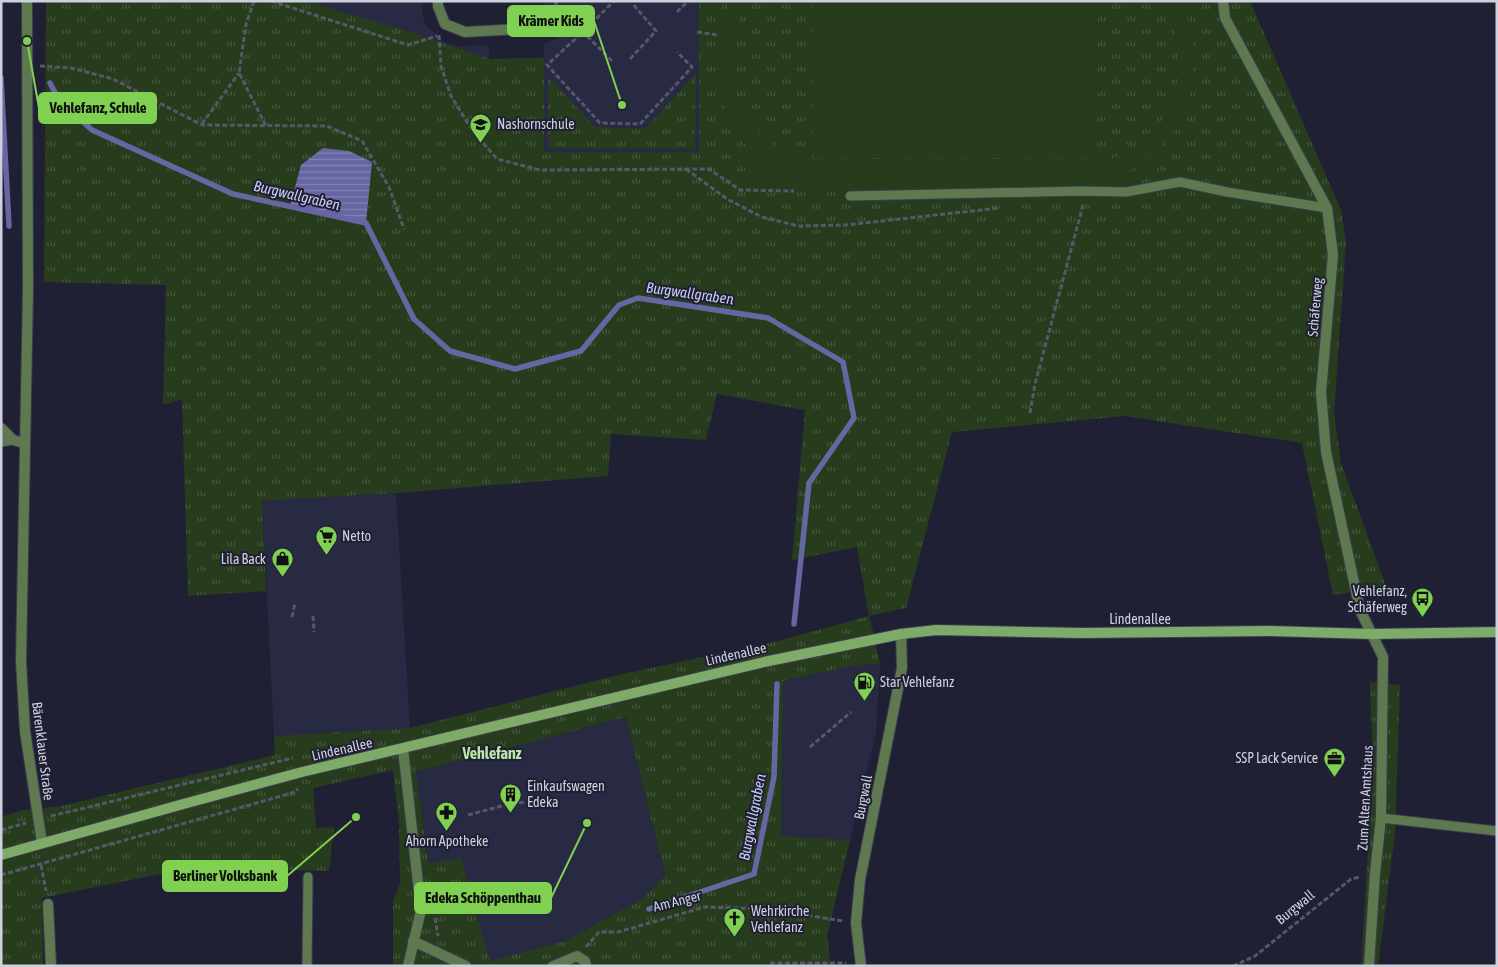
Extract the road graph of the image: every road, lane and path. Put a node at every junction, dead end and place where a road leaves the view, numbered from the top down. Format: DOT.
graph roads {
  1 [pos="27,1"];
  2 [pos="254,1"];
  3 [pos="271,1"];
  4 [pos="438,1"];
  5 [pos="554,1"];
  6 [pos="614,1"];
  7 [pos="688,1"];
  8 [pos="1223,1"];
  9 [pos="632,3"];
  10 [pos="676,12"];
  11 [pos="445,24"];
  12 [pos="520,29"];
  13 [pos="558,30"];
  14 [pos="583,32"];
  15 [pos="594,32"];
  16 [pos="697,32"];
  17 [pos="440,35"];
  18 [pos="717,35"];
  19 [pos="677,52"];
  20 [pos="630,59"];
  21 [pos="612,61"];
  22 [pos="27,66"];
  23 [pos="239,73"];
  24 [pos="202,125"];
  25 [pos="266,126"];
  26 [pos="794,191"];
  27 [pos="850,196"];
  28 [pos="1084,199"];
  29 [pos="1327,208"];
  30 [pos="404,229"];
  31 [pos="1030,413"];
  32 [pos="1,428"];
  33 [pos="13,440"];
  34 [pos="1,442"];
  35 [pos="24,443"];
  36 [pos="295,603"];
  37 [pos="313,616"];
  38 [pos="292,617"];
  39 [pos="314,632"];
  40 [pos="1497,632"];
  41 [pos="901,634"];
  42 [pos="1372,634"];
  43 [pos="851,712"];
  44 [pos="810,747"];
  45 [pos="402,749"];
  46 [pos="301,756"];
  47 [pos="302,772"];
  48 [pos="536,804"];
  49 [pos="468,815"];
  50 [pos="1381,818"];
  51 [pos="38,819"];
  52 [pos="1,830"];
  53 [pos="1497,831"];
  54 [pos="42,843"];
  55 [pos="1,855"];
  56 [pos="40,865"];
  57 [pos="1375,872"];
  58 [pos="1,875"];
  59 [pos="308,877"];
  60 [pos="48,904"];
  61 [pos="856,923"];
  62 [pos="413,941"];
  63 [pos="577,956"];
  64 [pos="770,963"];
  65 [pos="860,964"];
  66 [pos="51,966"];
  67 [pos="307,966"];
  68 [pos="408,966"];
  69 [pos="466,966"];
  70 [pos="553,966"];
  71 [pos="586,966"];
  72 [pos="1233,966"];
  73 [pos="1369,966"];
  1 -- 22 [label="street, Bärenklauer Straße"];
  2 -- 23 [label="path"];
  3 -- 17 [label="path"];
  4 -- 11 [label="street"];
  5 -- 14 [label="path"];
  6 -- 14 [label="path"];
  7 -- 10 [label="path"];
  8 -- 29 [label="street, Schäferweg"];
  9 -- 20 [label="path"];
  11 -- 12 [label="street"];
  11 -- 17 [label="path"];
  13 -- 14 [label="path"];
  14 -- 15 [label="path"];
  14 -- 19 [label="path"];
  14 -- 21 [label="path"];
  16 -- 18 [label="path"];
  17 -- 26 [label="path"];
  22 -- 24 [label="path"];
  22 -- 35 [label="street, Bärenklauer Straße"];
  23 -- 24 [label="path"];
  23 -- 25 [label="path"];
  24 -- 25 [label="path"];
  25 -- 30 [label="path"];
  27 -- 29 [label="lane"];
  28 -- 31 [label="path"];
  29 -- 42 [label="street, Schäferweg"];
  32 -- 33 [label="street"];
  33 -- 34 [label="lane"];
  33 -- 35 [label="street"];
  35 -- 51 [label="street, Bärenklauer Straße"];
  36 -- 38 [label="path"];
  37 -- 39 [label="path"];
  40 -- 42 [label="main road, Lindenallee"];
  41 -- 42 [label="main road, Lindenallee"];
  41 -- 45 [label="main road, Lindenallee"];
  41 -- 61 [label="street, Burgwall"];
  42 -- 50 [label="street, Zum Alten Amtshaus"];
  43 -- 44 [label="path"];
  45 -- 47 [label="main road, Lindenallee"];
  45 -- 62 [label="street"];
  46 -- 51 [label="path"];
  47 -- 54 [label="main road, Lindenallee"];
  47 -- 56 [label="path"];
  48 -- 49 [label="path"];
  50 -- 53 [label="lane"];
  50 -- 57 [label="street, Zum Alten Amtshaus"];
  51 -- 52 [label="path"];
  51 -- 54 [label="street, Bärenklauer Straße"];
  54 -- 55 [label="main road, Lindenallee"];
  56 -- 58 [label="path"];
  56 -- 60 [label="path"];
  57 -- 72 [label="path, Burgwall"];
  57 -- 73 [label="street, Zum Alten Amtshaus"];
  59 -- 67 [label="lane"];
  60 -- 66 [label="street"];
  61 -- 63 [label="path, Am Anger"];
  61 -- 65 [label="street, Burgwall"];
  62 -- 68 [label="street"];
  62 -- 69 [label="street"];
  63 -- 70 [label="street"];
  63 -- 71 [label="street"];
  64 -- 65 [label="path"];
}
